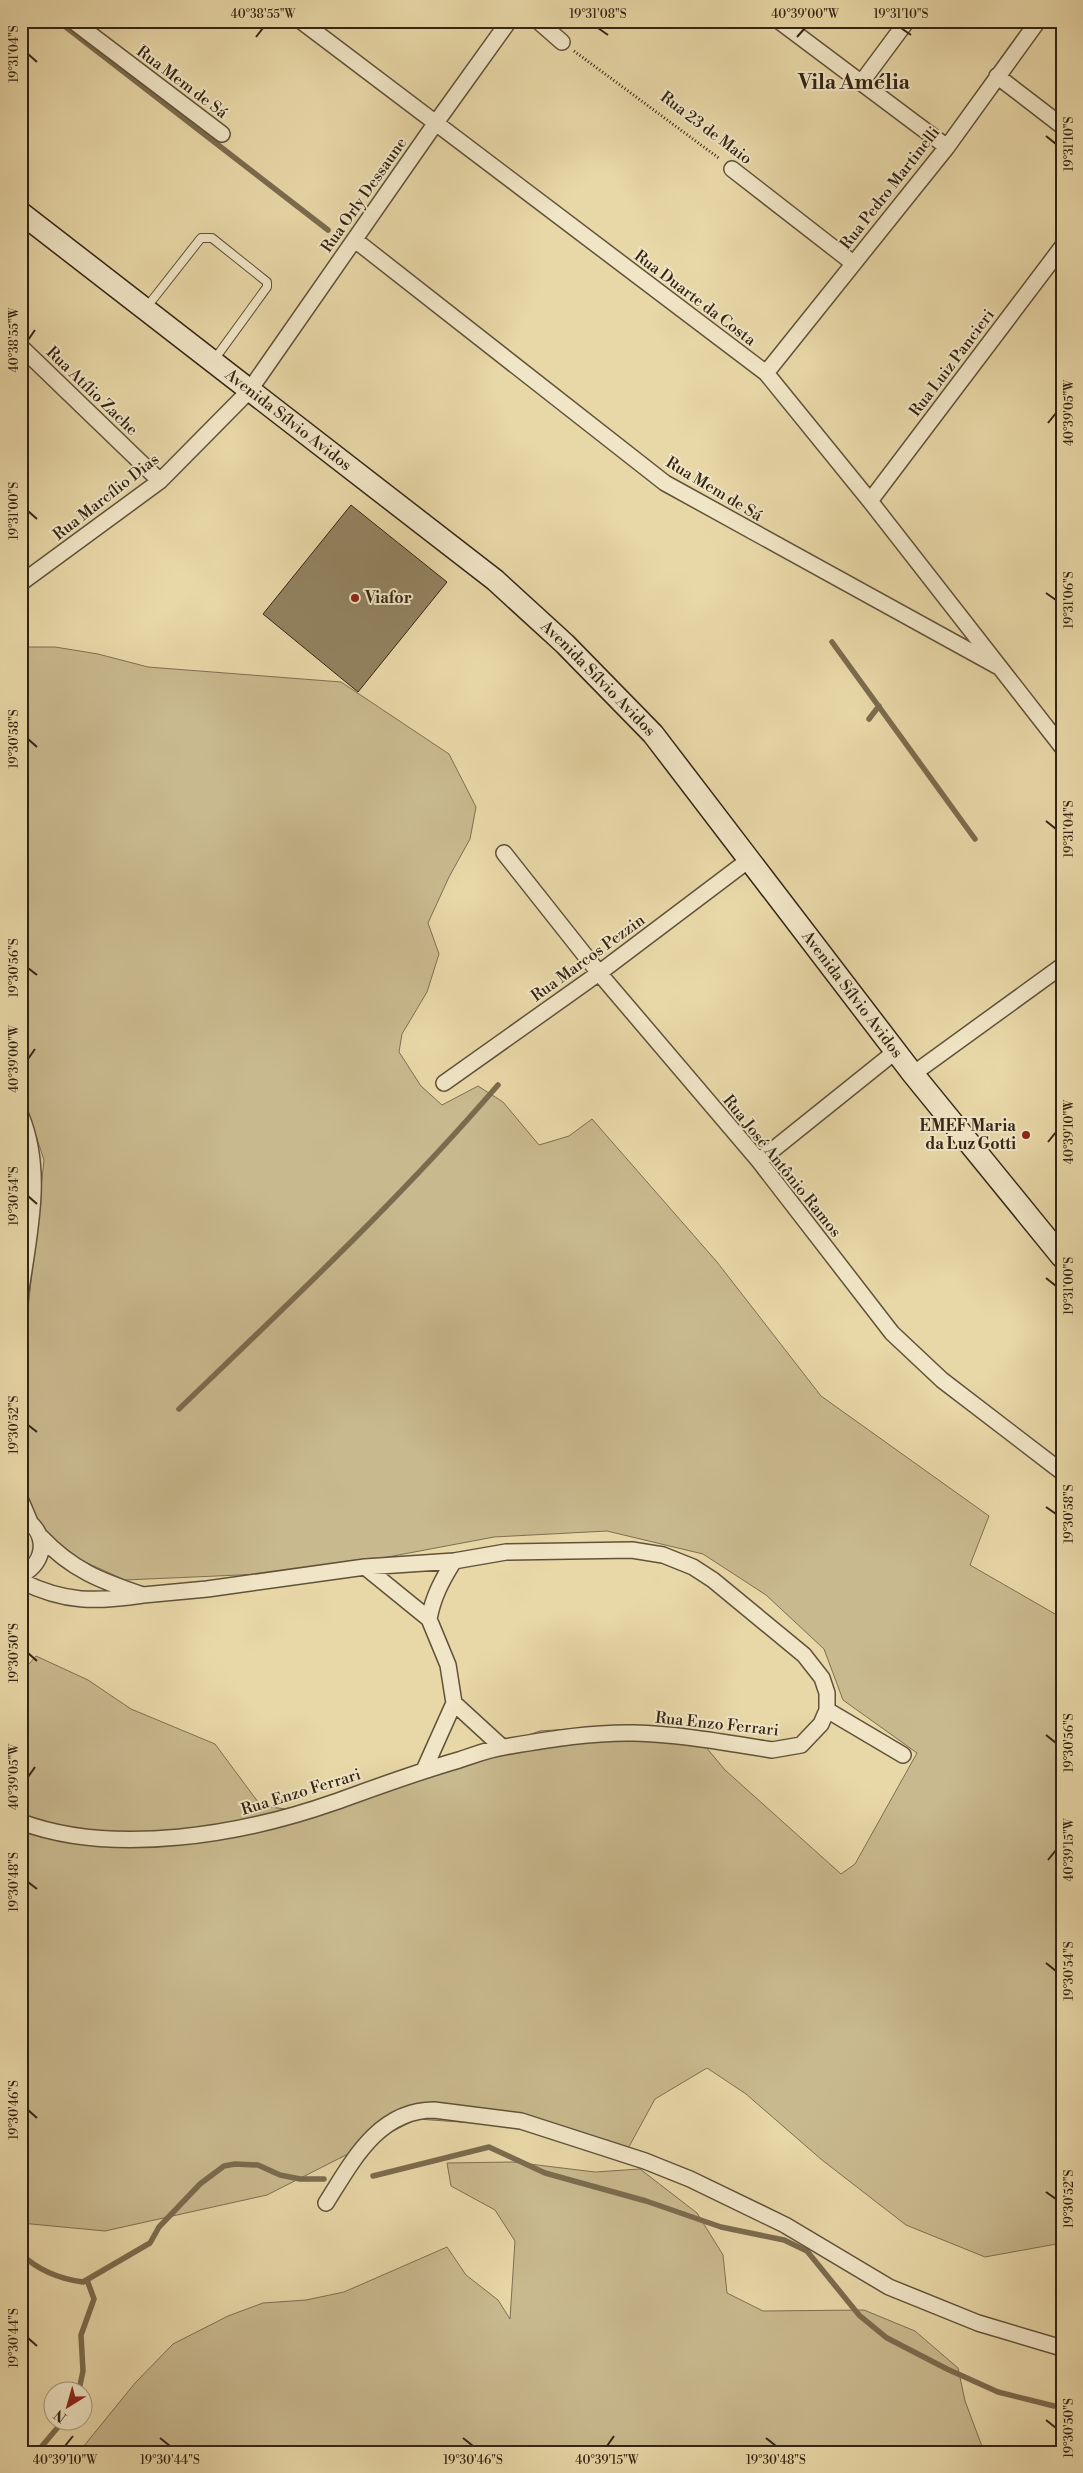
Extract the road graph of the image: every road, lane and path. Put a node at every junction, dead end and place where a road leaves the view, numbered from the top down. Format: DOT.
graph roads {
  1 [pos="73,21"];
  2 [pos="301,21"];
  3 [pos="510,21"];
  4 [pos="538,21"];
  5 [pos="779,21"];
  6 [pos="907,21"];
  7 [pos="1038,21"];
  8 [pos="562,42"];
  9 [pos="997,76"];
  10 [pos="861,83"];
  11 [pos="435,124"];
  12 [pos="1062,126"];
  13 [pos="222,134"];
  14 [pos="947,147"];
  15 [pos="732,169"];
  16 [pos="21,213"];
  17 [pos="355,240"];
  18 [pos="1062,247"];
  19 [pos="853,263"];
  20 [pos="144,309"];
  21 [pos="21,347"];
  22 [pos="212,362"];
  23 [pos="766,373"];
  24 [pos="249,390"];
  25 [pos="160,481"];
  26 [pos="870,501"];
  27 [pos="21,583"];
  28 [pos="1003,669"];
  29 [pos="1062,748"];
  30 [pos="504,853"];
  31 [pos="750,860"];
  32 [pos="1062,966"];
  33 [pos="600,973"];
  34 [pos="896,1051"];
  35 [pos="913,1074"];
  36 [pos="444,1083"];
  37 [pos="21,1116"];
  38 [pos="759,1162"];
  39 [pos="1062,1257"];
  40 [pos="21,1290"];
  41 [pos="1062,1472"];
  42 [pos="21,1501"];
  43 [pos="26,1519"];
  44 [pos="41,1536"];
  45 [pos="454,1561"];
  46 [pos="364,1567"];
  47 [pos="21,1575"];
  48 [pos="21,1581"];
  49 [pos="143,1595"];
  50 [pos="429,1619"];
  51 [pos="454,1703"];
  52 [pos="827,1710"];
  53 [pos="502,1747"];
  54 [pos="902,1755"];
  55 [pos="424,1770"];
  56 [pos="21,1822"];
  57 [pos="326,2203"];
  58 [pos="1062,2348"];
  1 -- 13 [label="street, Rua Mem de Sá"];
  2 -- 11 [label="street, Rua Duarte da Costa"];
  3 -- 11 [label="street, Rua Orly Dessaune"];
  4 -- 8 [label="street"];
  5 -- 10 [label="street"];
  6 -- 10 [label="street"];
  7 -- 9 [label="street, Rua Pedro Martinelli"];
  8 -- 15 [label="path, Rua 23 de Maio"];
  9 -- 12 [label="street"];
  9 -- 14 [label="street, Rua Pedro Martinelli"];
  10 -- 14 [label="street"];
  11 -- 17 [label="street, Rua Orly Dessaune"];
  11 -- 23 [label="street, Rua Duarte da Costa"];
  14 -- 19 [label="street, Rua Pedro Martinelli"];
  15 -- 19 [label="street, Rua 23 de Maio"];
  16 -- 20 [label="main road, Avenida Sílvio Avidos"];
  17 -- 24 [label="street, Rua Orly Dessaune"];
  17 -- 28 [label="street, Rua Mem de Sá"];
  18 -- 26 [label="street, Rua Luiz Pancieri"];
  19 -- 23 [label="street, Rua Pedro Martinelli"];
  20 -- 22 [label="main road, Avenida Sílvio Avidos"];
  20 -- 22 [label="lane"];
  21 -- 25 [label="street, Rua Atílio Zache"];
  22 -- 24 [label="main road, Avenida Sílvio Avidos"];
  23 -- 26 [label="street, Rua Duarte da Costa"];
  24 -- 25 [label="street, Rua Marcílio Dias"];
  24 -- 31 [label="main road, Avenida Sílvio Avidos"];
  25 -- 27 [label="street, Rua Marcílio Dias"];
  26 -- 28 [label="street, Rua Duarte da Costa"];
  28 -- 29 [label="street, Rua Mem de Sá"];
  30 -- 33 [label="street, Rua José Antônio Ramos"];
  31 -- 33 [label="street, Rua Marcos Pezzin"];
  31 -- 34 [label="main road, Avenida Sílvio Avidos"];
  32 -- 35 [label="street"];
  33 -- 36 [label="street, Rua Marcos Pezzin"];
  33 -- 38 [label="street, Rua José Antônio Ramos"];
  34 -- 35 [label="main road, Avenida Sílvio Avidos"];
  34 -- 38 [label="street"];
  35 -- 39 [label="main road, Avenida Sílvio Avidos"];
  37 -- 40 [label="street"];
  38 -- 41 [label="street, Rua José Antônio Ramos"];
  42 -- 43 [label="street"];
  43 -- 44 [label="street"];
  44 -- 47 [label="street"];
  44 -- 49 [label="street"];
  45 -- 46 [label="street"];
  45 -- 50 [label="street"];
  45 -- 52 [label="street"];
  46 -- 49 [label="street"];
  46 -- 50 [label="street"];
  48 -- 49 [label="street"];
  50 -- 51 [label="street"];
  51 -- 53 [label="street"];
  51 -- 55 [label="street"];
  52 -- 53 [label="street, Rua Enzo Ferrari"];
  52 -- 54 [label="street"];
  53 -- 55 [label="street, Rua Enzo Ferrari"];
  55 -- 56 [label="street, Rua Enzo Ferrari"];
  57 -- 58 [label="street"];
}
